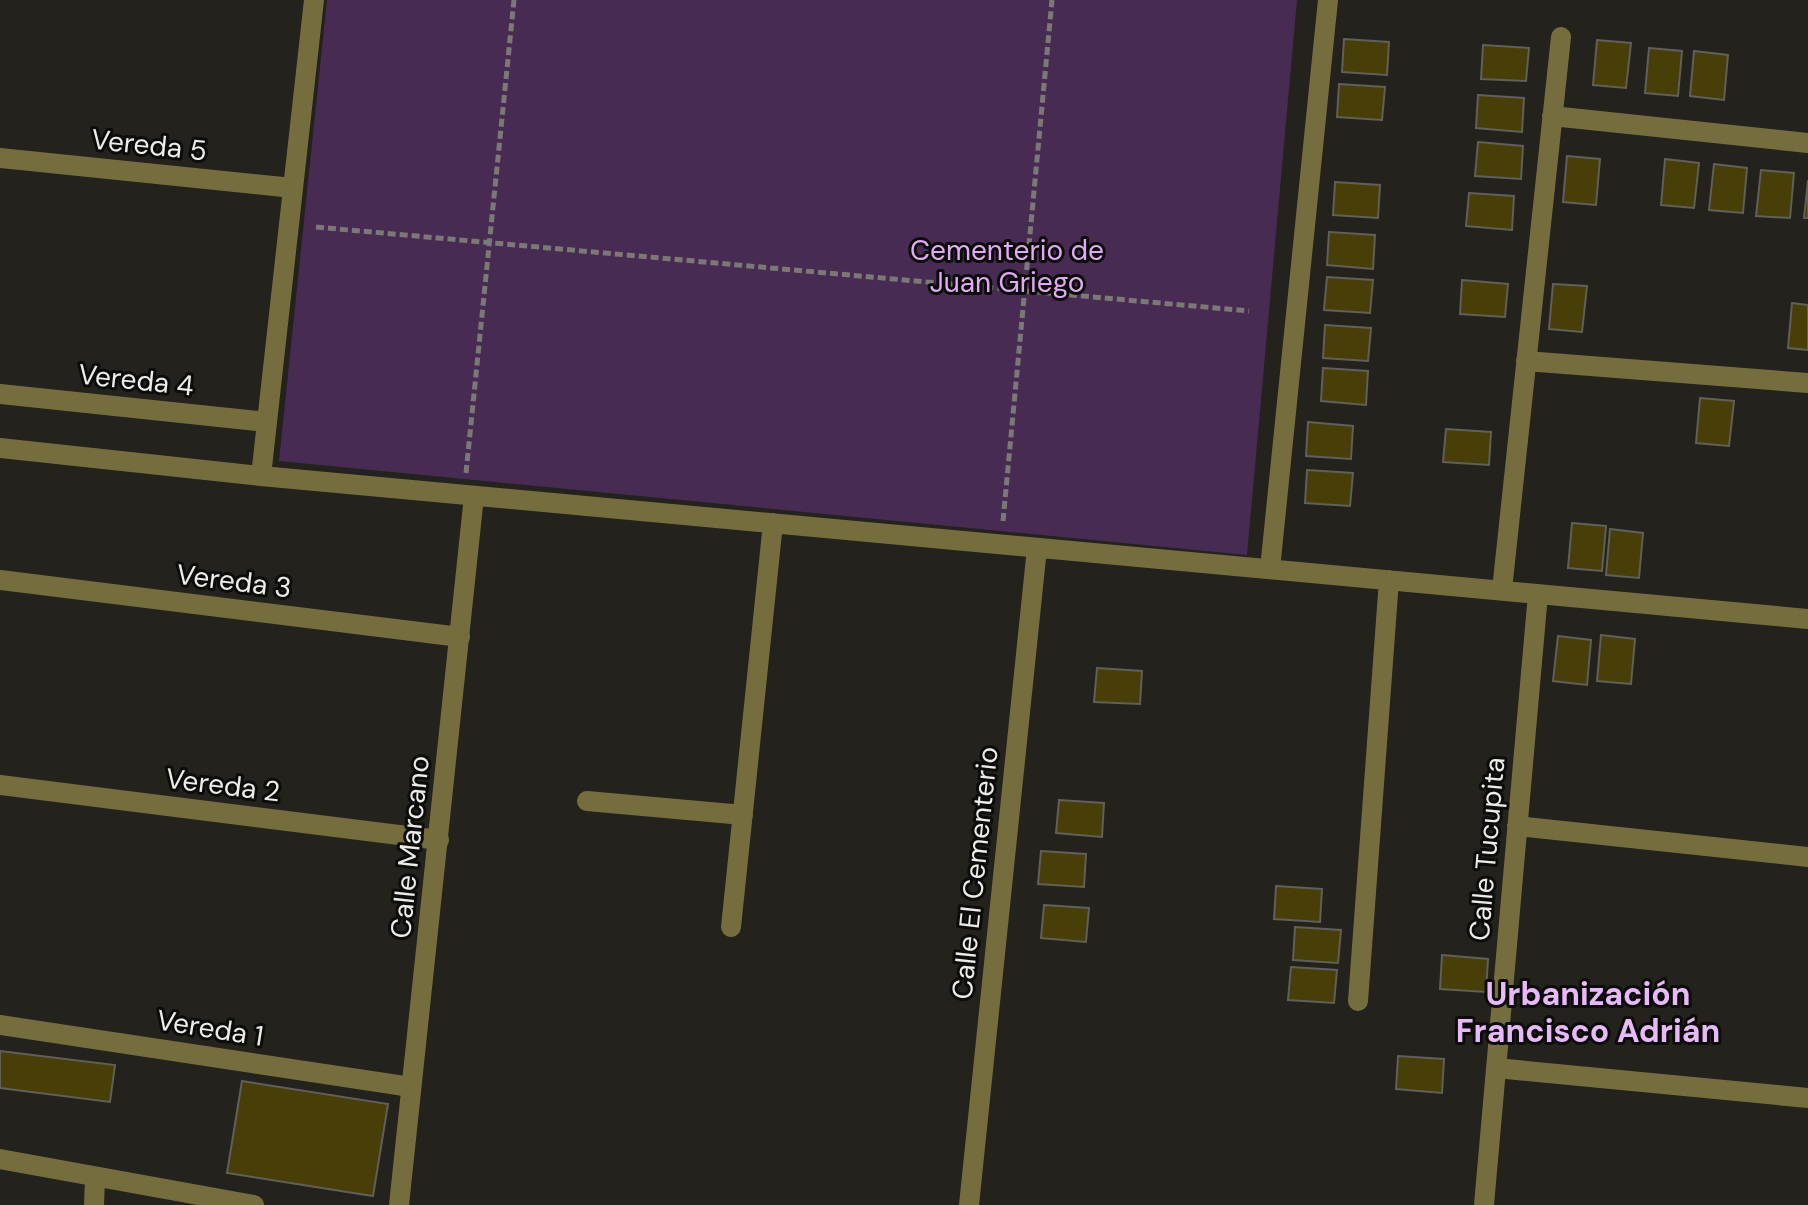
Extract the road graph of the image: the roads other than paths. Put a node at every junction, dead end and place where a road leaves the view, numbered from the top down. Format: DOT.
graph roads {
  1 [pos="314,0"];
  2 [pos="1328,0"];
  3 [pos="1561,37"];
  4 [pos="1552,116"];
  5 [pos="1808,143"];
  6 [pos="0,158"];
  7 [pos="293,188"];
  8 [pos="1526,361"];
  9 [pos="1808,383"];
  10 [pos="1,398"];
  11 [pos="267,422"];
  12 [pos="0,448"];
  13 [pos="261,476"];
  14 [pos="474,496"];
  15 [pos="773,523"];
  16 [pos="1037,548"];
  17 [pos="1270,569"];
  18 [pos="0,580"];
  19 [pos="1389,580"];
  20 [pos="1502,590"];
  21 [pos="1538,594"];
  22 [pos="1808,619"];
  23 [pos="460,637"];
  24 [pos="0,785"];
  25 [pos="587,801"];
  26 [pos="743,815"];
  27 [pos="1517,826"];
  28 [pos="439,840"];
  29 [pos="1808,857"];
  30 [pos="731,927"];
  31 [pos="1358,1001"];
  32 [pos="0,1025"];
  33 [pos="1496,1068"];
  34 [pos="411,1087"];
  35 [pos="1808,1098"];
  36 [pos="0,1159"];
  37 [pos="95,1178"];
  38 [pos="94,1205"];
  39 [pos="254,1205"];
  40 [pos="399,1205"];
  41 [pos="969,1205"];
  42 [pos="1484,1205"];
  1 -- 7 [label="street"];
  2 -- 17 [label="street"];
  3 -- 4 [label="street"];
  4 -- 5 [label="street"];
  4 -- 8 [label="street"];
  6 -- 7 [label="street, Vereda 5"];
  7 -- 11 [label="street"];
  8 -- 9 [label="street"];
  8 -- 20 [label="street"];
  10 -- 11 [label="street, Vereda 4"];
  11 -- 13 [label="street"];
  12 -- 13 [label="street"];
  13 -- 14 [label="street"];
  14 -- 15 [label="street"];
  14 -- 23 [label="street, Calle Marcano"];
  15 -- 16 [label="street"];
  15 -- 26 [label="street"];
  16 -- 17 [label="street"];
  16 -- 41 [label="street, Calle El Cementerio"];
  17 -- 19 [label="street"];
  18 -- 23 [label="street, Vereda 3"];
  19 -- 20 [label="street"];
  19 -- 31 [label="street"];
  20 -- 21 [label="street"];
  21 -- 22 [label="street"];
  21 -- 27 [label="street, Calle Tucupita"];
  23 -- 28 [label="street, Calle Marcano"];
  24 -- 28 [label="street, Vereda 2"];
  25 -- 26 [label="street"];
  26 -- 30 [label="street"];
  27 -- 29 [label="street"];
  27 -- 33 [label="street, Calle Tucupita"];
  28 -- 34 [label="street, Calle Marcano"];
  32 -- 34 [label="street, Vereda 1"];
  33 -- 35 [label="street"];
  33 -- 42 [label="street, Calle Tucupita"];
  34 -- 40 [label="street, Calle Marcano"];
  36 -- 37 [label="street"];
  37 -- 38 [label="street"];
  37 -- 39 [label="street"];
}
